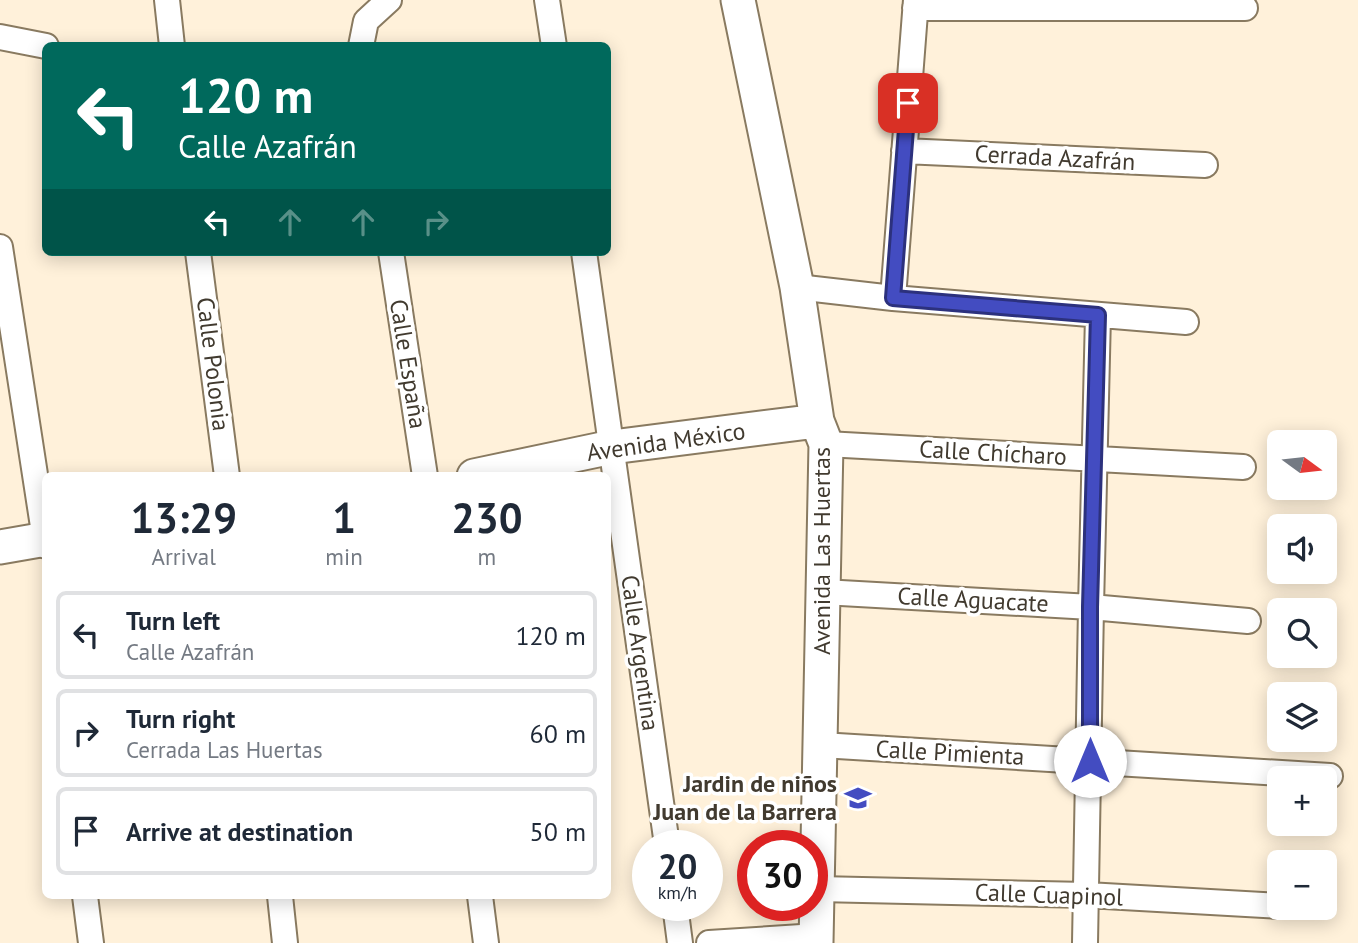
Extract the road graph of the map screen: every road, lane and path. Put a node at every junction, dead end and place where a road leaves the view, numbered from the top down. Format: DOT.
graph roads {
  1 [pos="167,0"];
  2 [pos="389,0"];
  3 [pos="547,0"];
  4 [pos="738,0"];
  5 [pos="1065,3"];
  6 [pos="915,4"];
  7 [pos="1245,8"];
  8 [pos="0,37"];
  9 [pos="172,42"];
  10 [pos="362,42"];
  11 [pos="553,42"];
  12 [pos="42,45"];
  13 [pos="904,151"];
  14 [pos="1206,165"];
  15 [pos="0,247"];
  16 [pos="199,256"];
  17 [pos="392,256"];
  18 [pos="585,256"];
  19 [pos="797,287"];
  20 [pos="893,298"];
  21 [pos="1098,315"];
  22 [pos="1186,322"];
  23 [pos="822,432"];
  24 [pos="612,447"];
  25 [pos="1096,459"];
  26 [pos="1243,467"];
  27 [pos="226,472"];
  28 [pos="424,472"];
  29 [pos="493,472"];
  30 [pos="42,520"];
  31 [pos="42,540"];
  32 [pos="0,547"];
  33 [pos="823,592"];
  34 [pos="1090,607"];
  35 [pos="1248,621"];
  36 [pos="821,745"];
  37 [pos="1090,761"];
  38 [pos="1267,772"];
  39 [pos="665,830"];
  40 [pos="819,830"];
  41 [pos="828,889"];
  42 [pos="1087,895"];
  43 [pos="85,899"];
  44 [pos="279,899"];
  45 [pos="480,899"];
  46 [pos="1267,905"];
  47 [pos="677,921"];
  48 [pos="816,921"];
  49 [pos="814,941"];
  50 [pos="91,943"];
  51 [pos="285,943"];
  52 [pos="486,943"];
  53 [pos="680,943"];
  54 [pos="709,943"];
  55 [pos="1085,943"];
  1 -- 9 [label="street"];
  2 -- 10 [label="street"];
  3 -- 11 [label="street"];
  4 -- 19 [label="street, Avenida Las Huertas"];
  5 -- 6 [label="street"];
  5 -- 7 [label="street"];
  6 -- 13 [label="street"];
  8 -- 12 [label="street"];
  13 -- 14 [label="street, Cerrada Azafrán"];
  13 -- 20 [label="street"];
  15 -- 30 [label="street"];
  16 -- 27 [label="street, Calle Polonia"];
  17 -- 28 [label="street, Calle España"];
  18 -- 24 [label="street, Calle Argentina"];
  19 -- 20 [label="street"];
  19 -- 23 [label="street, Avenida Las Huertas"];
  20 -- 21 [label="street"];
  21 -- 22 [label="street"];
  21 -- 25 [label="street"];
  23 -- 24 [label="street, Avenida México"];
  23 -- 25 [label="street, Calle Chícharo"];
  23 -- 33 [label="street, Avenida Las Huertas"];
  24 -- 29 [label="street, Avenida México"];
  24 -- 39 [label="street, Calle Argentina"];
  25 -- 26 [label="street, Calle Chícharo"];
  25 -- 34 [label="street"];
  31 -- 32 [label="street"];
  33 -- 34 [label="street, Calle Aguacate"];
  33 -- 36 [label="street, Avenida Las Huertas"];
  34 -- 35 [label="street, Calle Aguacate"];
  34 -- 37 [label="street"];
  36 -- 37 [label="street, Calle Pimienta"];
  36 -- 40 [label="street, Avenida Las Huertas"];
  37 -- 38 [label="street, Calle Pimienta"];
  37 -- 42 [label="street"];
  41 -- 42 [label="street, Calle Cuapinol"];
  42 -- 46 [label="street, Calle Cuapinol"];
  42 -- 55 [label="street"];
  43 -- 50 [label="street"];
  44 -- 51 [label="street"];
  45 -- 52 [label="street"];
  47 -- 53 [label="street"];
  48 -- 49 [label="street, Avenida Las Huertas"];
  49 -- 54 [label="street"];
}
